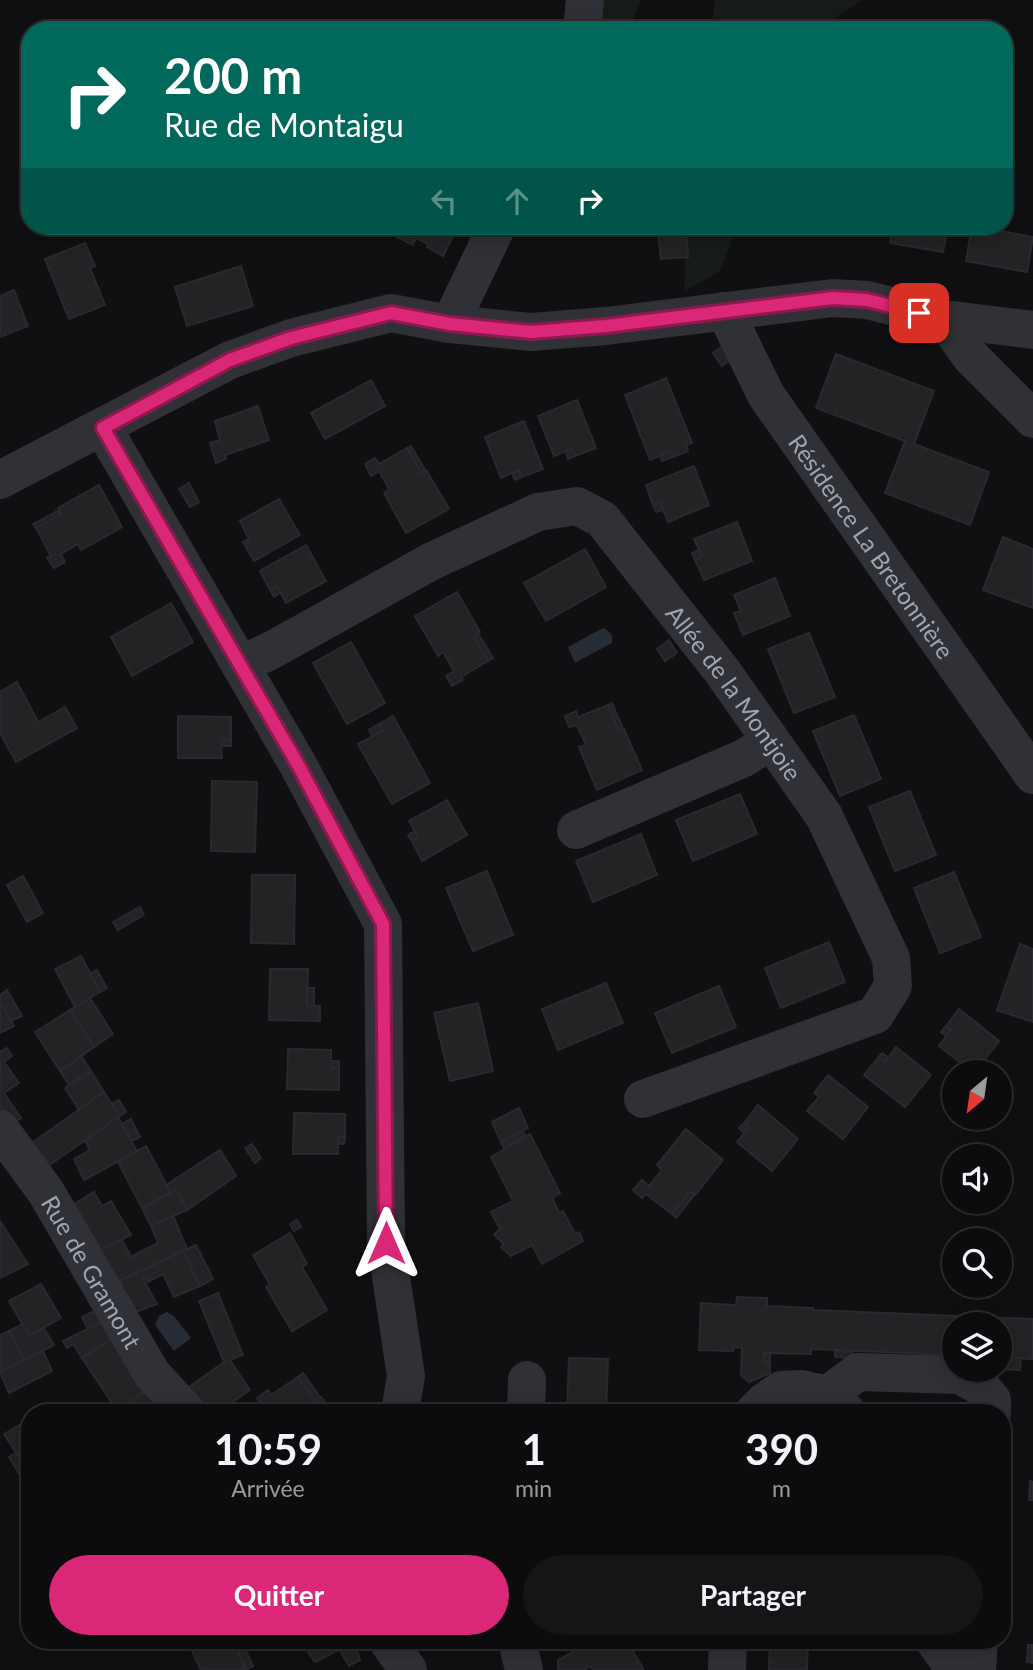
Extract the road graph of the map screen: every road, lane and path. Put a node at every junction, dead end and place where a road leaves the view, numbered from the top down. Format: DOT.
graph roads {
  1 [pos="585,0"];
  2 [pos="583,21"];
  3 [pos="493,235"];
  4 [pos="725,311"];
  5 [pos="944,319"];
  6 [pos="450,324"];
  7 [pos="1033,330"];
  8 [pos="1033,419"];
  9 [pos="103,428"];
  10 [pos="0,480"];
  11 [pos="240,665"];
  12 [pos="771,741"];
  13 [pos="1033,775"];
  14 [pos="576,830"];
  15 [pos="643,1100"];
  16 [pos="0,1129"];
  17 [pos="180,1404"];
  18 [pos="402,1404"];
  19 [pos="762,1404"];
  20 [pos="837,1404"];
  21 [pos="992,1404"];
  22 [pos="393,1649"];
  23 [pos="519,1649"];
  24 [pos="728,1649"];
  25 [pos="940,1649"];
  26 [pos="978,1649"];
  27 [pos="408,1670"];
  28 [pos="524,1670"];
  29 [pos="727,1670"];
  30 [pos="955,1670"];
  31 [pos="977,1670"];
  1 -- 2 [label="street"];
  3 -- 6 [label="street"];
  4 -- 5 [label="street"];
  4 -- 6 [label="street"];
  4 -- 13 [label="street, Résidence La Bretonnière"];
  5 -- 7 [label="street"];
  5 -- 8 [label="street"];
  6 -- 9 [label="street"];
  9 -- 10 [label="street"];
  9 -- 11 [label="street"];
  11 -- 12 [label="street, Allée de la Montjoie"];
  11 -- 18 [label="street"];
  12 -- 14 [label="street"];
  12 -- 15 [label="street, Allée de la Montjoie"];
  16 -- 17 [label="street, Rue de Gramont"];
  19 -- 20 [label="street"];
  20 -- 21 [label="street"];
  22 -- 27 [label="street"];
  23 -- 28 [label="street"];
  24 -- 29 [label="street"];
  25 -- 30 [label="street"];
  26 -- 31 [label="street"];
}
